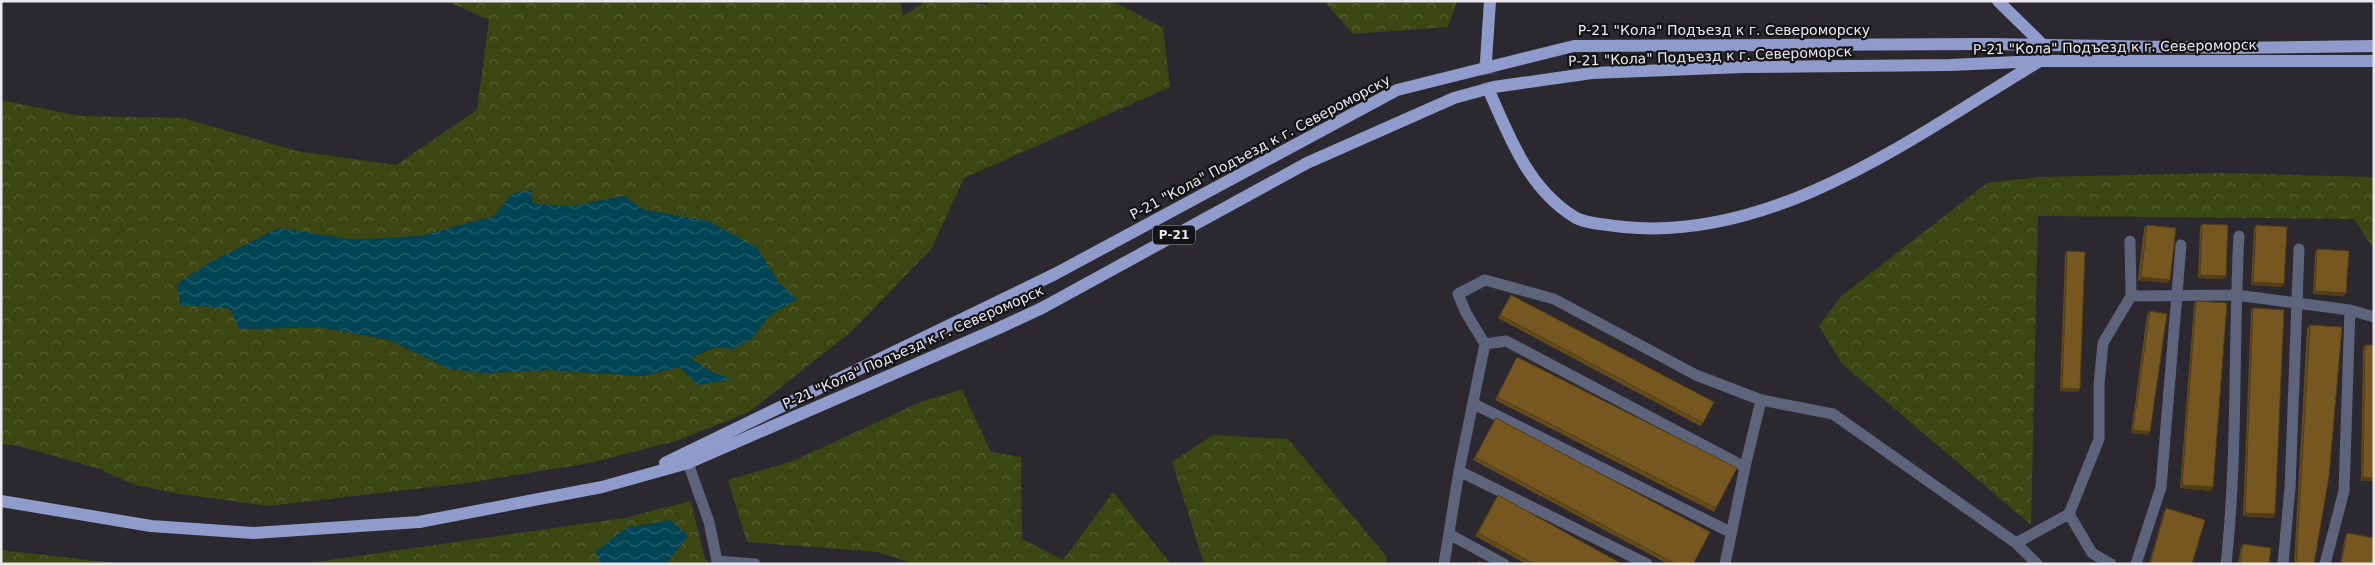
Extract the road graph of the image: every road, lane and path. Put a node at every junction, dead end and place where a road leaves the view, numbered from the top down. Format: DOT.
graph roads {
  1 [pos="1490,1"];
  2 [pos="1998,1"];
  3 [pos="2042,44"];
  4 [pos="2374,46"];
  5 [pos="1486,60"];
  6 [pos="2040,61"];
  7 [pos="2374,61"];
  8 [pos="1490,93"];
  9 [pos="2239,236"];
  10 [pos="2130,241"];
  11 [pos="2181,245"];
  12 [pos="2299,249"];
  13 [pos="2236,295"];
  14 [pos="2131,296"];
  15 [pos="2175,297"];
  16 [pos="2296,303"];
  17 [pos="2350,310"];
  18 [pos="2374,317"];
  19 [pos="1485,344"];
  20 [pos="1761,400"];
  21 [pos="1474,404"];
  22 [pos="688,463"];
  23 [pos="1745,467"];
  24 [pos="1459,471"];
  25 [pos="633,478"];
  26 [pos="1,500"];
  27 [pos="2069,514"];
  28 [pos="1730,532"];
  29 [pos="1449,534"];
  30 [pos="2016,543"];
  31 [pos="754,564"];
  32 [pos="1444,564"];
  33 [pos="1504,564"];
  34 [pos="1647,564"];
  35 [pos="1725,564"];
  36 [pos="2037,564"];
  37 [pos="2110,564"];
  38 [pos="2136,564"];
  39 [pos="2226,564"];
  40 [pos="2283,564"];
  41 [pos="2326,564"];
  1 -- 5 [label="main road"];
  2 -- 3 [label="main road"];
  3 -- 4 [label="main road, Р-21 \"Кола\" Подъезд к г. Североморску"];
  3 -- 25 [label="main road, Р-21 \"Кола\" Подъезд к г. Североморску"];
  6 -- 7 [label="main road, Р-21 \"Кола\" Подъезд к г. Североморск / Р-21"];
  6 -- 8 [label="main road"];
  6 -- 22 [label="main road, Р-21 \"Кола\" Подъезд к г. Североморск / Р-21"];
  9 -- 13 [label="lane"];
  10 -- 14 [label="lane"];
  11 -- 15 [label="lane"];
  12 -- 16 [label="lane"];
  13 -- 15 [label="lane"];
  13 -- 16 [label="lane"];
  13 -- 39 [label="lane"];
  14 -- 15 [label="lane"];
  14 -- 27 [label="lane"];
  15 -- 38 [label="lane"];
  16 -- 17 [label="lane"];
  16 -- 40 [label="lane"];
  17 -- 18 [label="lane"];
  17 -- 41 [label="lane"];
  19 -- 20 [label="lane"];
  19 -- 21 [label="lane"];
  19 -- 23 [label="lane"];
  20 -- 23 [label="lane"];
  20 -- 30 [label="lane"];
  21 -- 24 [label="lane"];
  21 -- 28 [label="lane"];
  22 -- 25 [label="main road, Р-21 \"Кола\" Подъезд к г. Североморск / Р-21"];
  22 -- 31 [label="lane"];
  23 -- 28 [label="lane"];
  24 -- 29 [label="lane"];
  24 -- 34 [label="lane"];
  25 -- 26 [label="main road, Р-21 \"Кола\" Подъезд к г. Североморск / Р-21"];
  27 -- 30 [label="lane"];
  27 -- 37 [label="lane"];
  28 -- 35 [label="lane"];
  29 -- 32 [label="lane"];
  29 -- 33 [label="lane"];
  30 -- 36 [label="lane"];
}
